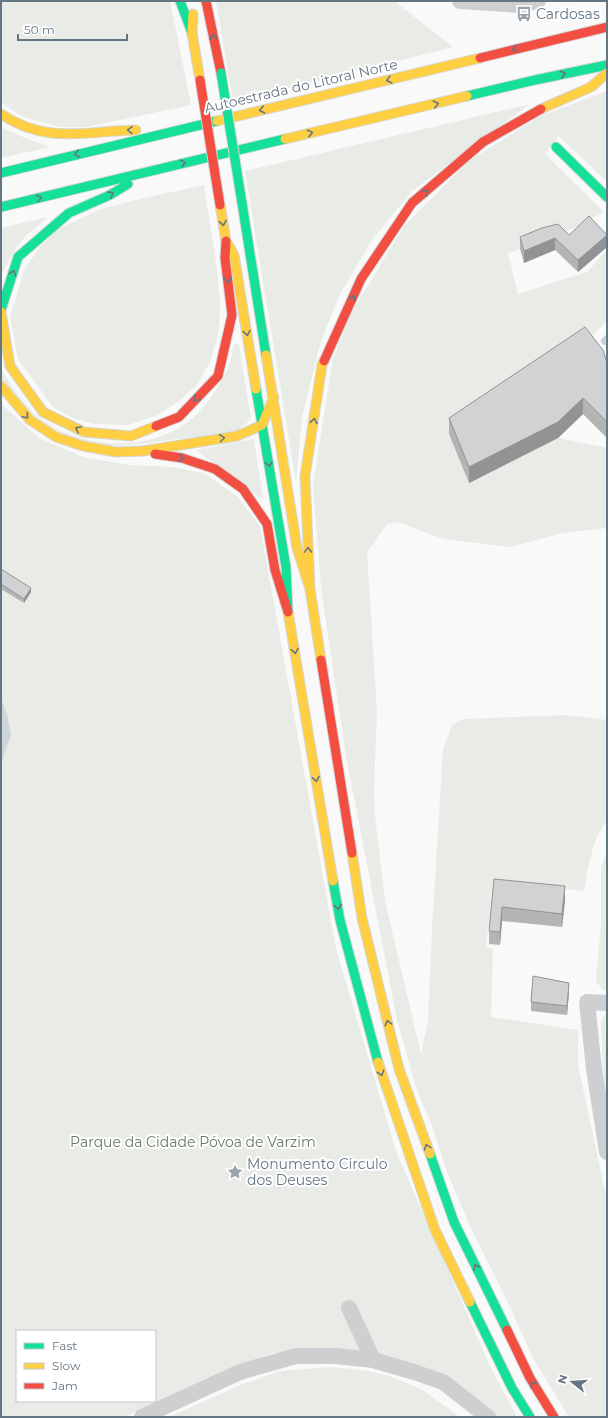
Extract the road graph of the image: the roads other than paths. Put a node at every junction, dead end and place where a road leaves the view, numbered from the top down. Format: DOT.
graph roads {
  1 [pos="180,1"];
  2 [pos="206,1"];
  3 [pos="460,1"];
  4 [pos="538,1"];
  5 [pos="192,8"];
  6 [pos="607,27"];
  7 [pos="192,33"];
  8 [pos="607,65"];
  9 [pos="607,73"];
  10 [pos="1,114"];
  11 [pos="169,132"];
  12 [pos="556,147"];
  13 [pos="146,172"];
  14 [pos="1,173"];
  15 [pos="607,197"];
  16 [pos="1,207"];
  17 [pos="226,241"];
  18 [pos="1,311"];
  19 [pos="1,386"];
  20 [pos="274,396"];
  21 [pos="262,425"];
  22 [pos="143,451"];
  23 [pos="310,589"];
  24 [pos="288,612"];
  25 [pos="607,1003"];
  26 [pos="607,1152"];
  27 [pos="350,1308"];
  28 [pos="373,1360"];
  29 [pos="142,1417"];
  30 [pos="488,1417"];
  31 [pos="530,1417"];
  32 [pos="554,1417"];
  1 -- 7 [label="main road"];
  20 -- 2 [label="main road, one-way, bridge"];
  3 -- 4 [label="street"];
  5 -- 7 [label="main road"];
  6 -- 11 [label="main road, Autoestrada do Litoral Norte, one-way"];
  7 -- 17 [label="main road, one-way, bridge"];
  13 -- 8 [label="main road, one-way"];
  23 -- 9 [label="main road, one-way"];
  11 -- 10 [label="main road, one-way"];
  11 -- 14 [label="main road, Autoestrada do Litoral Norte, one-way"];
  12 -- 15 [label="main road"];
  16 -- 13 [label="main road, one-way"];
  18 -- 13 [label="main road, one-way"];
  17 -- 18 [label="main road, one-way"];
  17 -- 21 [label="main road, one-way"];
  19 -- 22 [label="main road, one-way"];
  20 -- 21 [label="main road"];
  20 -- 23 [label="main road"];
  22 -- 21 [label="main road, one-way"];
  21 -- 24 [label="main road, one-way"];
  22 -- 24 [label="main road, one-way"];
  32 -- 23 [label="main road, one-way"];
  24 -- 31 [label="main road, one-way"];
  25 -- 26 [label="street"];
  27 -- 28 [label="street"];
  28 -- 29 [label="street"];
  28 -- 30 [label="street"];
}
